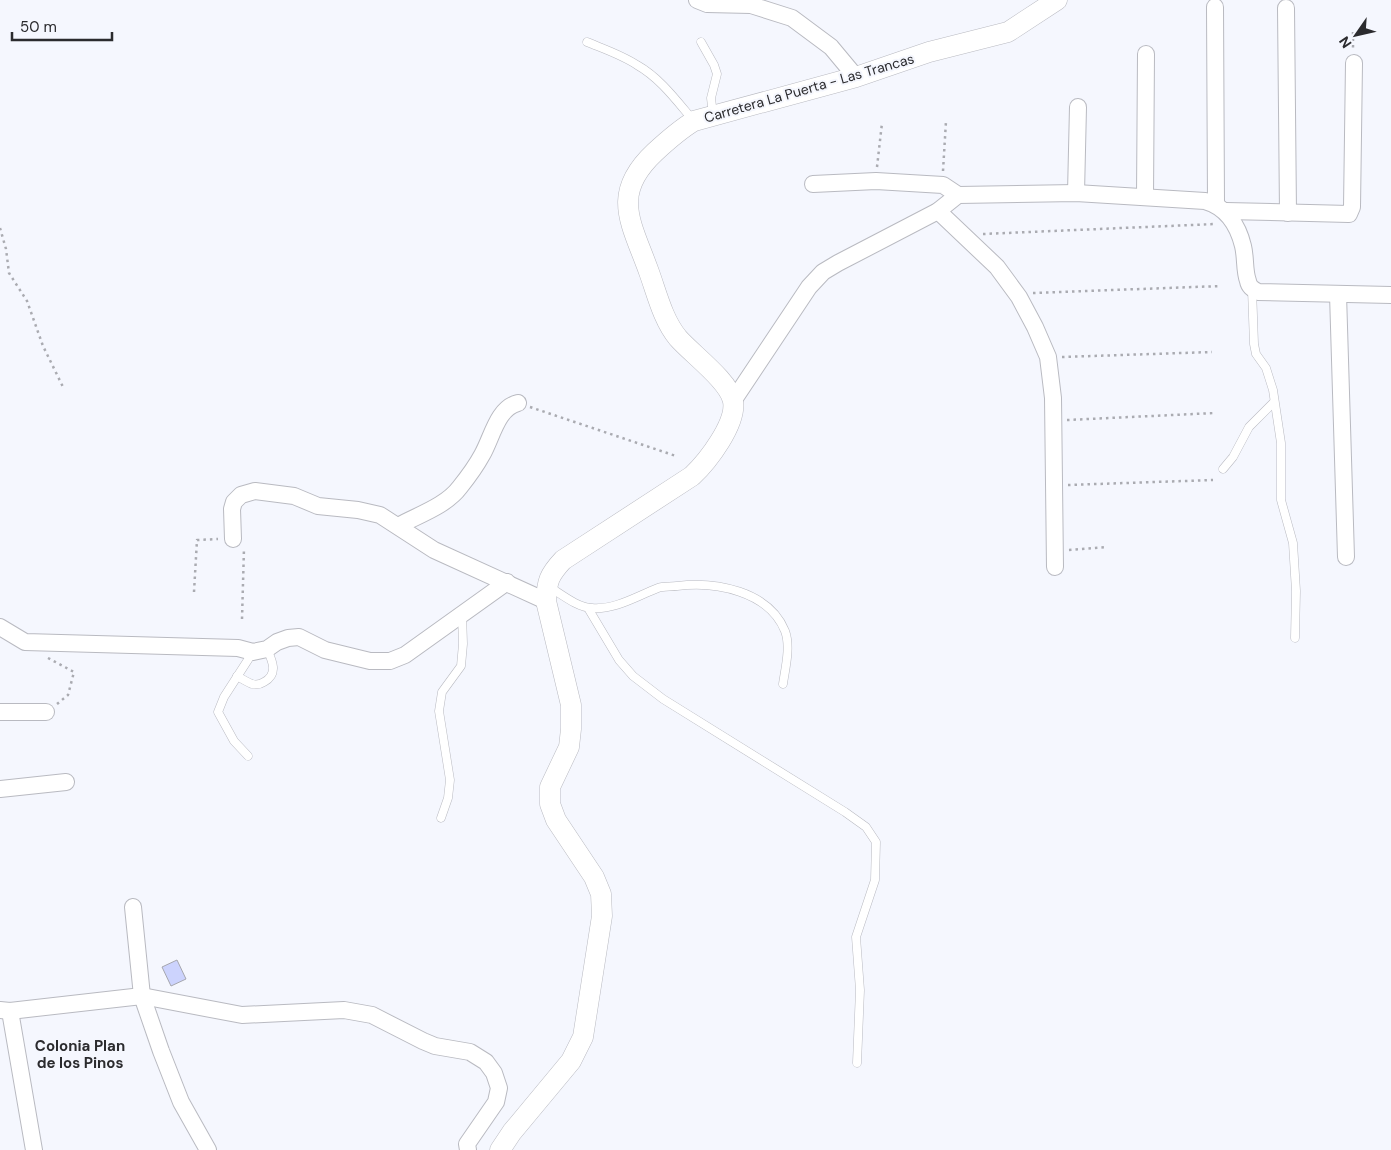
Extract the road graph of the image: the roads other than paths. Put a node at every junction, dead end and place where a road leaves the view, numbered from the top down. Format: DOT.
graph roads {
  1 [pos="697,0"];
  2 [pos="1057,0"];
  3 [pos="1215,7"];
  4 [pos="1286,8"];
  5 [pos="587,42"];
  6 [pos="700,42"];
  7 [pos="1146,54"];
  8 [pos="1354,64"];
  9 [pos="856,77"];
  10 [pos="1078,107"];
  11 [pos="704,118"];
  12 [pos="813,184"];
  13 [pos="1076,193"];
  14 [pos="958,195"];
  15 [pos="1145,196"];
  16 [pos="1221,208"];
  17 [pos="938,211"];
  18 [pos="1288,213"];
  19 [pos="1252,288"];
  20 [pos="1338,294"];
  21 [pos="1391,295"];
  22 [pos="733,401"];
  23 [pos="1274,402"];
  24 [pos="518,403"];
  25 [pos="1223,468"];
  26 [pos="398,526"];
  27 [pos="233,538"];
  28 [pos="1346,557"];
  29 [pos="1055,559"];
  30 [pos="506,582"];
  31 [pos="547,593"];
  32 [pos="588,608"];
  33 [pos="462,614"];
  34 [pos="0,627"];
  35 [pos="1295,638"];
  36 [pos="260,650"];
  37 [pos="237,676"];
  38 [pos="784,684"];
  39 [pos="0,712"];
  40 [pos="46,712"];
  41 [pos="248,756"];
  42 [pos="66,782"];
  43 [pos="0,788"];
  44 [pos="441,818"];
  45 [pos="133,907"];
  46 [pos="142,996"];
  47 [pos="5,1011"];
  48 [pos="857,1063"];
  49 [pos="34,1150"];
  50 [pos="208,1150"];
  51 [pos="468,1150"];
  52 [pos="500,1150"];
  1 -- 9 [label="street"];
  2 -- 9 [label="street, Carretera La Puerta - Las Trancas"];
  3 -- 16 [label="street"];
  4 -- 18 [label="street"];
  5 -- 11 [label="lane"];
  6 -- 11 [label="lane"];
  7 -- 15 [label="street"];
  8 -- 18 [label="street"];
  9 -- 11 [label="street, Carretera La Puerta - Las Trancas"];
  10 -- 13 [label="street"];
  11 -- 22 [label="street, Carretera La Puerta - Las Trancas"];
  12 -- 14 [label="street"];
  13 -- 14 [label="street"];
  13 -- 15 [label="street"];
  14 -- 17 [label="street"];
  15 -- 16 [label="street"];
  16 -- 18 [label="street"];
  16 -- 19 [label="street"];
  17 -- 22 [label="street"];
  17 -- 29 [label="street"];
  19 -- 20 [label="street"];
  19 -- 23 [label="lane"];
  20 -- 21 [label="street"];
  20 -- 28 [label="street"];
  22 -- 31 [label="street"];
  23 -- 25 [label="lane"];
  23 -- 35 [label="lane"];
  24 -- 26 [label="street"];
  26 -- 27 [label="street"];
  26 -- 30 [label="street"];
  30 -- 31 [label="street"];
  30 -- 33 [label="street"];
  31 -- 32 [label="lane"];
  31 -- 52 [label="street"];
  32 -- 38 [label="lane"];
  32 -- 48 [label="lane"];
  33 -- 36 [label="street"];
  33 -- 44 [label="lane"];
  34 -- 36 [label="street"];
  36 -- 37 [label="lane"];
  36 -- 37 [label="lane"];
  37 -- 41 [label="lane"];
  39 -- 40 [label="street"];
  42 -- 43 [label="street"];
  45 -- 46 [label="street"];
  46 -- 47 [label="street"];
  46 -- 50 [label="street"];
  46 -- 51 [label="street"];
  47 -- 49 [label="street"];
}
